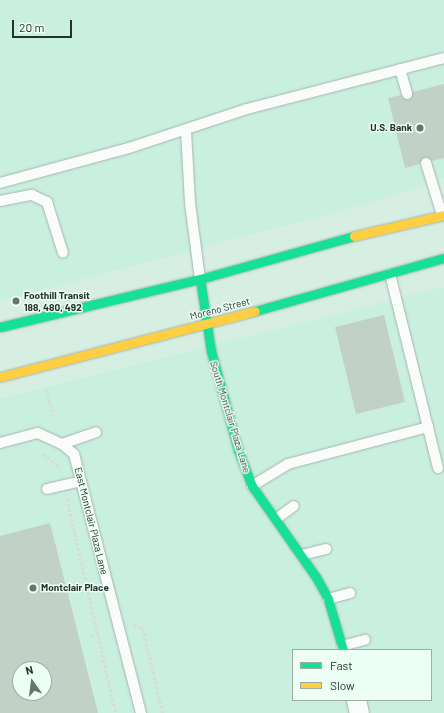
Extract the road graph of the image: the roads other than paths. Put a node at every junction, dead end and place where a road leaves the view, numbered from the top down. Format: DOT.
graph roads {
  1 [pos="444,58"];
  2 [pos="400,69"];
  3 [pos="407,94"];
  4 [pos="186,131"];
  5 [pos="426,163"];
  6 [pos="0,183"];
  7 [pos="0,201"];
  8 [pos="443,215"];
  9 [pos="63,253"];
  10 [pos="444,258"];
  11 [pos="390,274"];
  12 [pos="200,278"];
  13 [pos="206,325"];
  14 [pos="0,327"];
  15 [pos="0,377"];
  16 [pos="428,427"];
  17 [pos="96,432"];
  18 [pos="0,443"];
  19 [pos="62,444"];
  20 [pos="438,468"];
  21 [pos="81,481"];
  22 [pos="252,486"];
  23 [pos="47,489"];
  24 [pos="294,506"];
  25 [pos="276,519"];
  26 [pos="326,549"];
  27 [pos="302,555"];
  28 [pos="350,593"];
  29 [pos="328,599"];
  30 [pos="365,640"];
  31 [pos="342,648"];
  32 [pos="356,701"];
  33 [pos="140,713"];
  34 [pos="359,713"];
  1 -- 2 [label="lane"];
  2 -- 3 [label="lane"];
  2 -- 4 [label="lane"];
  4 -- 6 [label="lane"];
  4 -- 12 [label="lane"];
  5 -- 8 [label="lane"];
  7 -- 9 [label="lane"];
  8 -- 12 [label="street"];
  10 -- 11 [label="street, Moreno Street"];
  11 -- 13 [label="street, Moreno Street"];
  11 -- 16 [label="lane"];
  12 -- 13 [label="street, South Montclair Plaza Lane"];
  12 -- 14 [label="street"];
  13 -- 15 [label="street, Moreno Street"];
  13 -- 22 [label="street, South Montclair Plaza Lane"];
  16 -- 20 [label="lane"];
  16 -- 22 [label="lane"];
  17 -- 19 [label="lane"];
  18 -- 19 [label="lane, East Montclair Plaza Lane"];
  19 -- 21 [label="lane, East Montclair Plaza Lane"];
  21 -- 23 [label="lane"];
  21 -- 33 [label="lane, East Montclair Plaza Lane"];
  22 -- 25 [label="street, South Montclair Plaza Lane"];
  24 -- 25 [label="lane"];
  25 -- 27 [label="street, South Montclair Plaza Lane"];
  26 -- 27 [label="lane"];
  27 -- 29 [label="street, South Montclair Plaza Lane"];
  28 -- 29 [label="lane"];
  29 -- 31 [label="street, South Montclair Plaza Lane"];
  30 -- 31 [label="lane"];
  32 -- 34 [label="street"];
}
